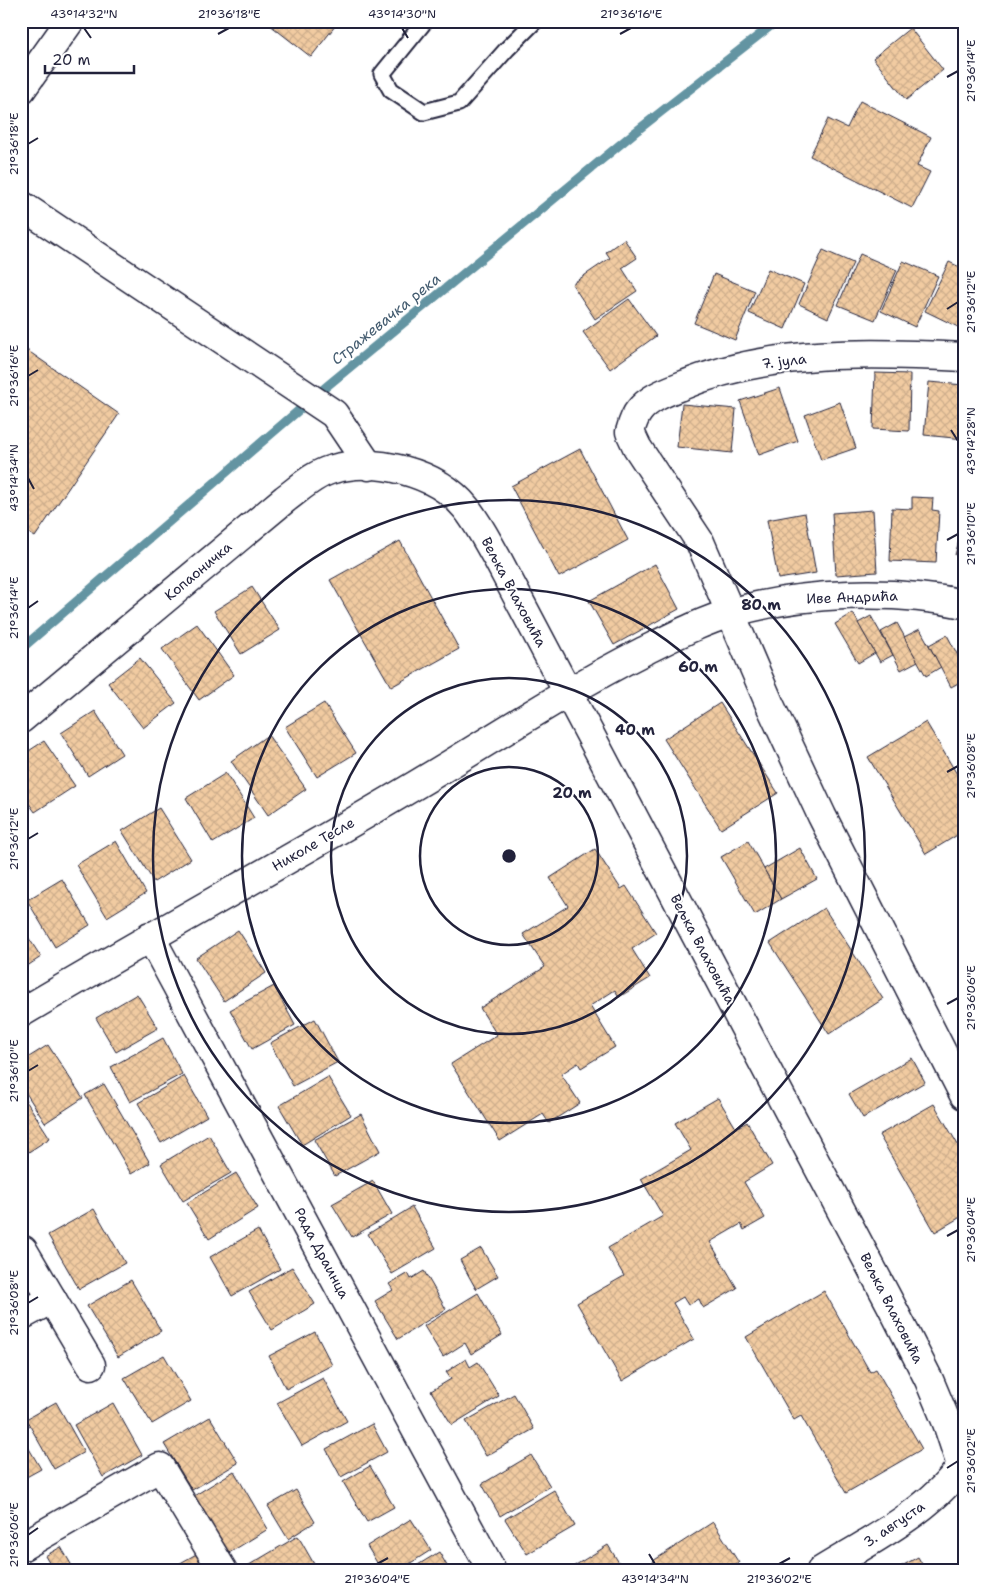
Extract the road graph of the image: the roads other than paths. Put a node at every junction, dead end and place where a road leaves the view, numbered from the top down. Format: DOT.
graph roads {
  1 [pos="70,21"];
  2 [pos="425,21"];
  3 [pos="535,21"];
  4 [pos="21,90"];
  5 [pos="21,206"];
  6 [pos="964,357"];
  7 [pos="380,467"];
  8 [pos="964,604"];
  9 [pos="732,613"];
  10 [pos="604,672"];
  11 [pos="567,692"];
  12 [pos="21,719"];
  13 [pos="150,936"];
  14 [pos="21,1013"];
  15 [pos="964,1095"];
  16 [pos="23,1250"];
  17 [pos="52,1299"];
  18 [pos="21,1316"];
  19 [pos="91,1365"];
  20 [pos="962,1468"];
  21 [pos="21,1547"];
  22 [pos="223,1571"];
  23 [pos="492,1571"];
  24 [pos="821,1571"];
  1 -- 4 [label="street"];
  2 -- 3 [label="lane"];
  5 -- 7 [label="street"];
  6 -- 9 [label="street, 7. јула"];
  7 -- 11 [label="street, Вељка Влаховића"];
  7 -- 12 [label="street, Копаоничка"];
  8 -- 9 [label="street, Иве Андрића"];
  9 -- 10 [label="street, Иве Андрића"];
  9 -- 15 [label="street"];
  10 -- 11 [label="street, Николе Тесле"];
  11 -- 13 [label="street, Николе Тесле"];
  11 -- 20 [label="street, Вељка Влаховића"];
  13 -- 14 [label="street, Николе Тесле"];
  13 -- 23 [label="street, Рада Драинца"];
  16 -- 17 [label="street"];
  17 -- 18 [label="street"];
  17 -- 19 [label="street"];
  20 -- 24 [label="street, 3. августа"];
  21 -- 22 [label="street"];
}
